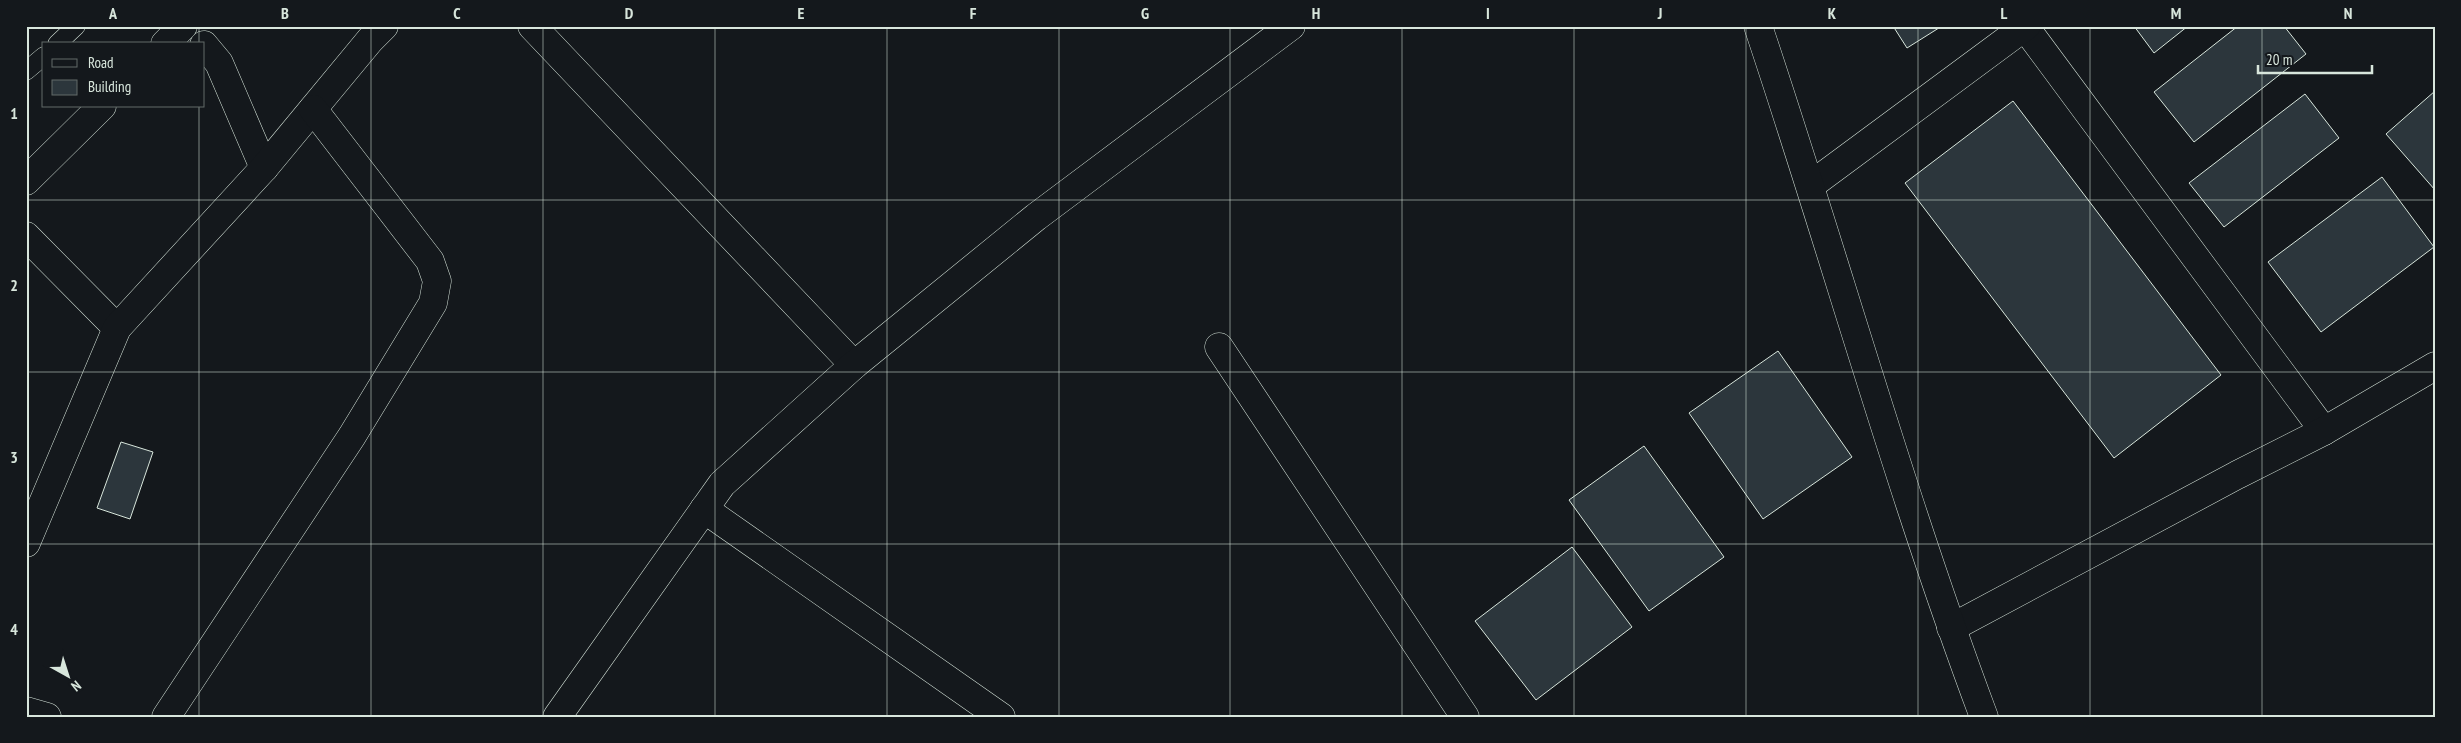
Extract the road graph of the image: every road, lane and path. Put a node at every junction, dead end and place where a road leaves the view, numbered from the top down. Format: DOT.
graph roads {
  1 [pos="76,26"];
  2 [pos="182,26"];
  3 [pos="188,26"];
  4 [pos="384,26"];
  5 [pos="532,26"];
  6 [pos="1291,26"];
  7 [pos="1758,26"];
  8 [pos="2025,27"];
  9 [pos="59,42"];
  10 [pos="167,42"];
  11 [pos="201,42"];
  12 [pos="205,47"];
  13 [pos="42,58"];
  14 [pos="26,71"];
  15 [pos="100,108"];
  16 [pos="313,109"];
  17 [pos="264,168"];
  18 [pos="26,181"];
  19 [pos="1811,185"];
  20 [pos="26,236"];
  21 [pos="117,328"];
  22 [pos="1219,347"];
  23 [pos="854,364"];
  24 [pos="2435,366"];
  25 [pos="2324,431"];
  26 [pos="704,509"];
  27 [pos="26,544"];
  28 [pos="1951,628"];
  29 [pos="26,711"];
  30 [pos="47,717"];
  31 [pos="166,717"];
  32 [pos="556,717"];
  33 [pos="1001,717"];
  34 [pos="1465,717"];
  35 [pos="1984,717"];
  1 -- 9 [label="lane"];
  2 -- 10 [label="street"];
  3 -- 11 [label="street"];
  4 -- 16 [label="street"];
  5 -- 23 [label="street"];
  6 -- 23 [label="street"];
  7 -- 19 [label="street"];
  8 -- 19 [label="street"];
  8 -- 25 [label="street"];
  12 -- 17 [label="street"];
  13 -- 14 [label="lane"];
  15 -- 18 [label="street"];
  16 -- 17 [label="street"];
  16 -- 31 [label="street"];
  17 -- 21 [label="street"];
  19 -- 28 [label="street"];
  20 -- 21 [label="street"];
  21 -- 27 [label="street"];
  22 -- 34 [label="street"];
  23 -- 26 [label="street"];
  24 -- 25 [label="street"];
  25 -- 28 [label="street"];
  26 -- 32 [label="street"];
  26 -- 33 [label="street"];
  28 -- 35 [label="street"];
  29 -- 30 [label="street"];
}
